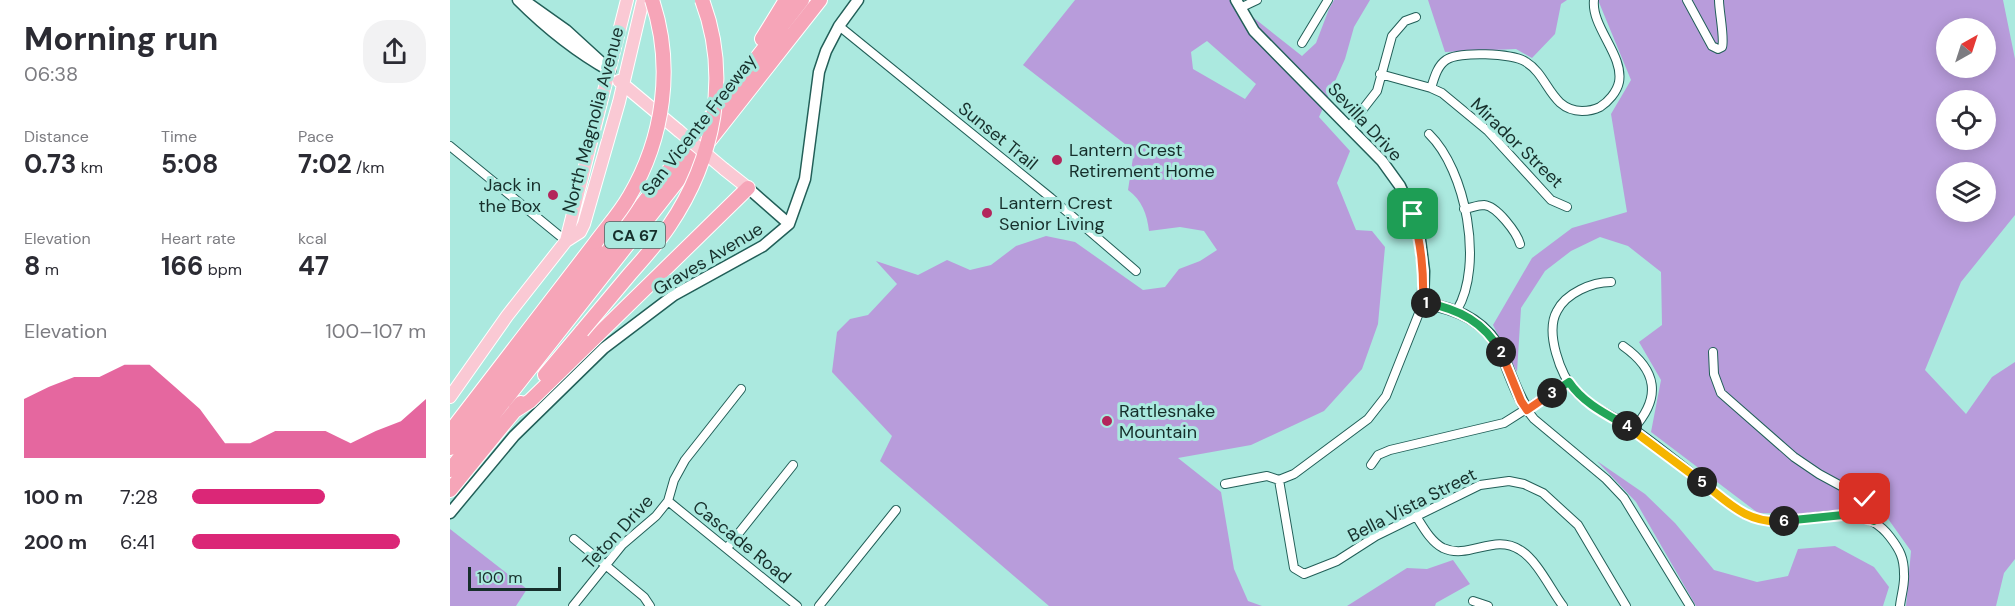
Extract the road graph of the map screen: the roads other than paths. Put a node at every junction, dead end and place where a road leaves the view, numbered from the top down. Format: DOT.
graph roads {
  1 [pos="518,0"];
  2 [pos="523,0"];
  3 [pos="627,0"];
  4 [pos="643,0"];
  5 [pos="652,0"];
  6 [pos="702,0"];
  7 [pos="786,0"];
  8 [pos="802,0"];
  9 [pos="820,0"];
  10 [pos="858,0"];
  11 [pos="1257,0"];
  12 [pos="1594,0"];
  13 [pos="1687,0"];
  14 [pos="1719,0"];
  15 [pos="1324,1"];
  16 [pos="1238,4"];
  17 [pos="1416,17"];
  18 [pos="839,26"];
  19 [pos="1302,43"];
  20 [pos="610,71"];
  21 [pos="1380,74"];
  22 [pos="624,85"];
  23 [pos="1431,88"];
  24 [pos="1349,127"];
  25 [pos="1429,134"];
  26 [pos="450,146"];
  27 [pos="679,159"];
  28 [pos="748,188"];
  29 [pos="1567,207"];
  30 [pos="1464,209"];
  31 [pos="789,224"];
  32 [pos="566,241"];
  33 [pos="1520,244"];
  34 [pos="1136,271"];
  35 [pos="1611,282"];
  36 [pos="1423,303"];
  37 [pos="1457,310"];
  38 [pos="1623,346"];
  39 [pos="1713,352"];
  40 [pos="1569,382"];
  41 [pos="741,389"];
  42 [pos="450,397"];
  43 [pos="516,410"];
  44 [pos="1527,410"];
  45 [pos="1633,429"];
  46 [pos="450,432"];
  47 [pos="450,448"];
  48 [pos="794,465"];
  49 [pos="1371,465"];
  50 [pos="450,470"];
  51 [pos="1279,480"];
  52 [pos="1225,484"];
  53 [pos="450,490"];
  54 [pos="668,501"];
  55 [pos="896,510"];
  56 [pos="450,513"];
  57 [pos="1416,516"];
  58 [pos="1874,521"];
  59 [pos="574,539"];
  60 [pos="727,548"];
  61 [pos="605,565"];
  62 [pos="1473,601"];
  63 [pos="573,606"];
  64 [pos="650,606"];
  65 [pos="797,606"];
  66 [pos="819,606"];
  67 [pos="1488,606"];
  68 [pos="1563,606"];
  69 [pos="1626,606"];
  70 [pos="1690,606"];
  71 [pos="1900,606"];
  1 -- 20 [label="street"];
  2 -- 20 [label="street"];
  3 -- 20 [label="main road, North Magnolia Avenue"];
  4 -- 22 [label="main road, North Magnolia Avenue"];
  5 -- 46 [label="highway, bridge"];
  6 -- 43 [label="highway, bridge"];
  7 -- 27 [label="highway"];
  8 -- 27 [label="highway, San Vicente Freeway / CA 67"];
  9 -- 50 [label="highway, San Vicente Freeway / CA 67"];
  10 -- 18 [label="street, Graves Avenue"];
  11 -- 16 [label="street"];
  12 -- 23 [label="street"];
  13 -- 14 [label="street"];
  15 -- 19 [label="street"];
  16 -- 24 [label="street, Sevilla Drive"];
  17 -- 21 [label="street"];
  18 -- 31 [label="street, Graves Avenue"];
  18 -- 34 [label="street, Sunset Trail"];
  20 -- 22 [label="main road"];
  20 -- 32 [label="main road, North Magnolia Avenue"];
  21 -- 23 [label="street, Mirador Street"];
  21 -- 24 [label="street"];
  22 -- 28 [label="main road, bridge"];
  22 -- 32 [label="main road, North Magnolia Avenue"];
  23 -- 29 [label="street, Mirador Street"];
  24 -- 36 [label="street, Sevilla Drive"];
  25 -- 30 [label="street"];
  26 -- 32 [label="street"];
  27 -- 47 [label="highway, San Vicente Freeway / CA 67"];
  28 -- 31 [label="street"];
  28 -- 43 [label="highway"];
  30 -- 33 [label="street"];
  30 -- 37 [label="street"];
  31 -- 56 [label="street, Graves Avenue"];
  32 -- 42 [label="main road, North Magnolia Avenue"];
  35 -- 40 [label="street"];
  36 -- 37 [label="street"];
  36 -- 51 [label="street, Sevilla Drive"];
  37 -- 44 [label="street"];
  38 -- 45 [label="street"];
  39 -- 58 [label="street"];
  40 -- 44 [label="street"];
  40 -- 45 [label="street"];
  41 -- 54 [label="street, Teton Drive"];
  43 -- 53 [label="highway"];
  44 -- 49 [label="street"];
  44 -- 70 [label="street"];
  45 -- 58 [label="street"];
  48 -- 60 [label="street"];
  51 -- 52 [label="street"];
  51 -- 57 [label="street, Bella Vista Street"];
  54 -- 60 [label="street, Cascade Road"];
  54 -- 61 [label="street, Teton Drive"];
  55 -- 66 [label="street"];
  57 -- 68 [label="street"];
  57 -- 69 [label="street, Bella Vista Street"];
  58 -- 71 [label="street"];
  59 -- 61 [label="street"];
  60 -- 65 [label="street, Cascade Road"];
  61 -- 63 [label="street, Teton Drive"];
  61 -- 64 [label="street"];
  62 -- 67 [label="street"];
}
